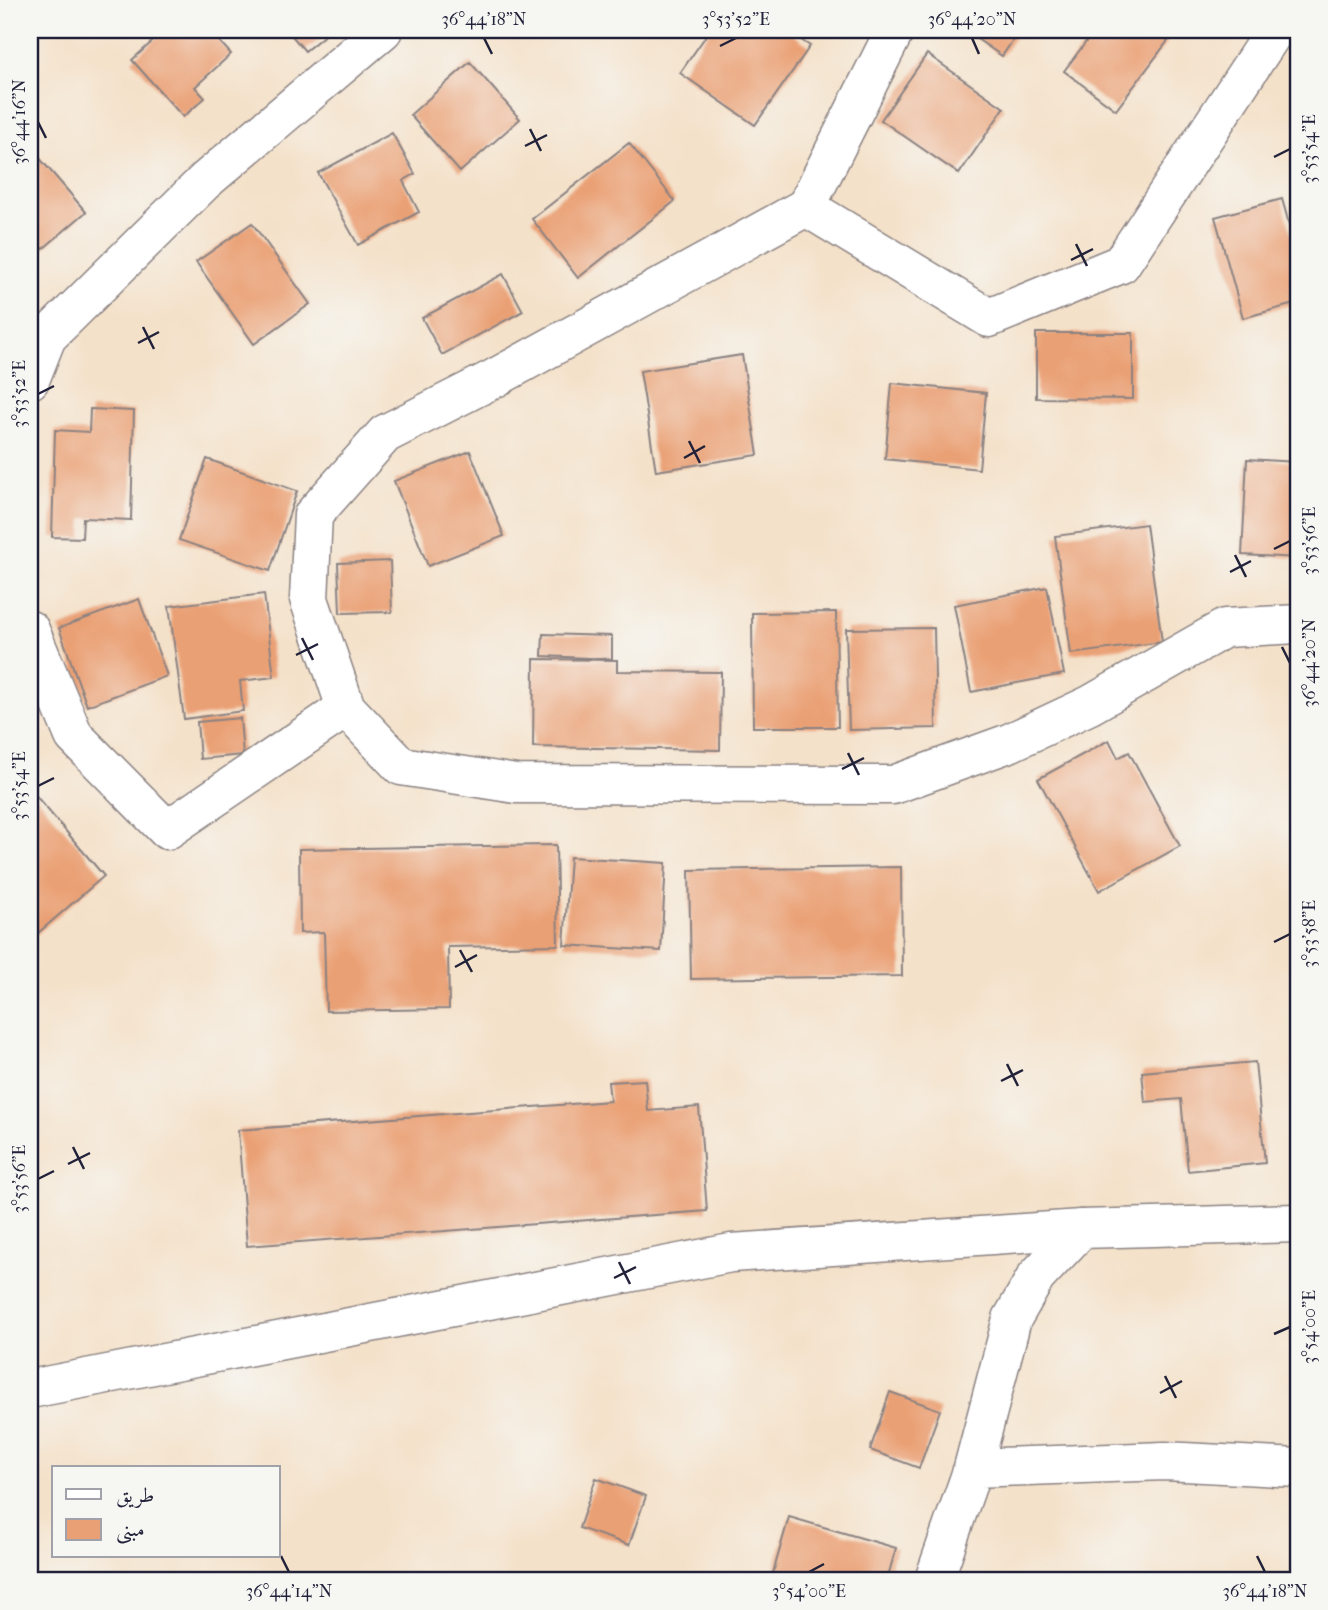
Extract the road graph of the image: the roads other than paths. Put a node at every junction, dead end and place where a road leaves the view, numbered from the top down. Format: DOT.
graph roads {
  1 [pos="383,30"];
  2 [pos="895,30"];
  3 [pos="1280,41"];
  4 [pos="806,207"];
  5 [pos="30,380"];
  6 [pos="1298,624"];
  7 [pos="30,630"];
  8 [pos="346,708"];
  9 [pos="1298,1223"];
  10 [pos="1081,1229"];
  11 [pos="30,1389"];
  12 [pos="973,1468"];
  13 [pos="1298,1468"];
  14 [pos="934,1580"];
  1 -- 5 [label="street"];
  2 -- 4 [label="street"];
  3 -- 4 [label="street"];
  4 -- 8 [label="street"];
  6 -- 8 [label="street"];
  7 -- 8 [label="street"];
  9 -- 10 [label="street"];
  10 -- 11 [label="street"];
  10 -- 12 [label="street"];
  12 -- 13 [label="street"];
  12 -- 14 [label="street"];
}
